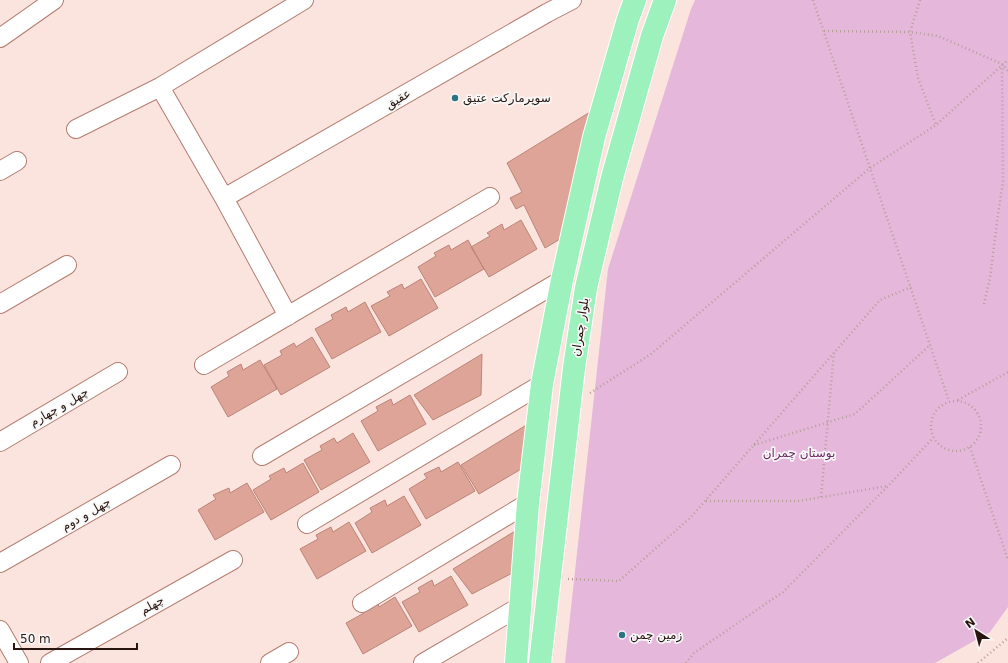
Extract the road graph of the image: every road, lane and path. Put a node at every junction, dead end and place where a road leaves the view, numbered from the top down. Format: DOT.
graph roads {
  1 [pos="54,0"];
  2 [pos="304,0"];
  3 [pos="572,0"];
  4 [pos="635,0"];
  5 [pos="665,0"];
  6 [pos="813,0"];
  7 [pos="920,0"];
  8 [pos="543,7"];
  9 [pos="824,31"];
  10 [pos="910,32"];
  11 [pos="0,38"];
  12 [pos="1008,60"];
  13 [pos="1002,64"];
  14 [pos="1008,71"];
  15 [pos="160,87"];
  16 [pos="936,125"];
  17 [pos="76,130"];
  18 [pos="17,161"];
  19 [pos="870,168"];
  20 [pos="0,170"];
  21 [pos="490,197"];
  22 [pos="224,198"];
  23 [pos="67,265"];
  24 [pos="562,280"];
  25 [pos="911,287"];
  26 [pos="0,304"];
  27 [pos="984,304"];
  28 [pos="288,316"];
  29 [pos="930,345"];
  30 [pos="834,352"];
  31 [pos="204,365"];
  32 [pos="118,372"];
  33 [pos="1008,372"];
  34 [pos="542,384"];
  35 [pos="958,400"];
  36 [pos="949,401"];
  37 [pos="569,406"];
  38 [pos="828,423"];
  39 [pos="933,438"];
  40 [pos="0,442"];
  41 [pos="754,445"];
  42 [pos="970,447"];
  43 [pos="262,456"];
  44 [pos="172,465"];
  45 [pos="888,486"];
  46 [pos="821,497"];
  47 [pos="705,501"];
  48 [pos="528,503"];
  49 [pos="308,524"];
  50 [pos="233,560"];
  51 [pos="1008,560"];
  52 [pos="0,563"];
  53 [pos="550,579"];
  54 [pos="362,603"];
  55 [pos="520,607"];
  56 [pos="0,630"];
  57 [pos="1008,638"];
  58 [pos="289,652"];
  59 [pos="19,663"];
  60 [pos="50,663"];
  61 [pos="270,663"];
  62 [pos="423,663"];
  63 [pos="516,663"];
  64 [pos="540,663"];
  65 [pos="686,663"];
  66 [pos="978,663"];
  1 -- 11 [label="street"];
  2 -- 15 [label="street"];
  3 -- 8 [label="street, عقیق"];
  4 -- 24 [label="main road"];
  5 -- 37 [label="main road, بلوار چمران"];
  6 -- 9 [label="path"];
  7 -- 10 [label="path"];
  8 -- 22 [label="street, عقیق"];
  9 -- 10 [label="path"];
  9 -- 19 [label="path"];
  10 -- 13 [label="path"];
  10 -- 16 [label="path"];
  12 -- 13 [label="path"];
  13 -- 14 [label="path"];
  13 -- 16 [label="path"];
  13 -- 27 [label="path"];
  15 -- 17 [label="street"];
  15 -- 22 [label="street"];
  16 -- 19 [label="path"];
  18 -- 20 [label="street"];
  19 -- 25 [label="path"];
  19 -- 37 [label="path"];
  21 -- 28 [label="street"];
  22 -- 28 [label="street"];
  23 -- 26 [label="street"];
  24 -- 34 [label="main road"];
  24 -- 43 [label="street"];
  25 -- 29 [label="path"];
  25 -- 30 [label="path"];
  28 -- 31 [label="street"];
  29 -- 36 [label="path"];
  29 -- 38 [label="path"];
  30 -- 38 [label="path"];
  30 -- 41 [label="path"];
  32 -- 40 [label="street, چهل و چهارم"];
  33 -- 35 [label="path"];
  34 -- 48 [label="main road"];
  34 -- 49 [label="street"];
  35 -- 36 [label="path"];
  35 -- 42 [label="path"];
  36 -- 39 [label="path"];
  37 -- 53 [label="main road, بلوار چمران"];
  38 -- 41 [label="path"];
  38 -- 46 [label="path"];
  39 -- 42 [label="path"];
  39 -- 45 [label="path"];
  41 -- 47 [label="path"];
  42 -- 51 [label="path"];
  44 -- 52 [label="street, چهل و دوم"];
  45 -- 46 [label="path"];
  45 -- 65 [label="path"];
  46 -- 47 [label="path"];
  47 -- 53 [label="path"];
  48 -- 54 [label="street"];
  48 -- 55 [label="main road"];
  50 -- 60 [label="street, چهلم"];
  53 -- 64 [label="main road, بلوار چمران"];
  55 -- 62 [label="street"];
  55 -- 63 [label="main road"];
  56 -- 59 [label="street"];
  57 -- 66 [label="path"];
  58 -- 61 [label="street"];
}
